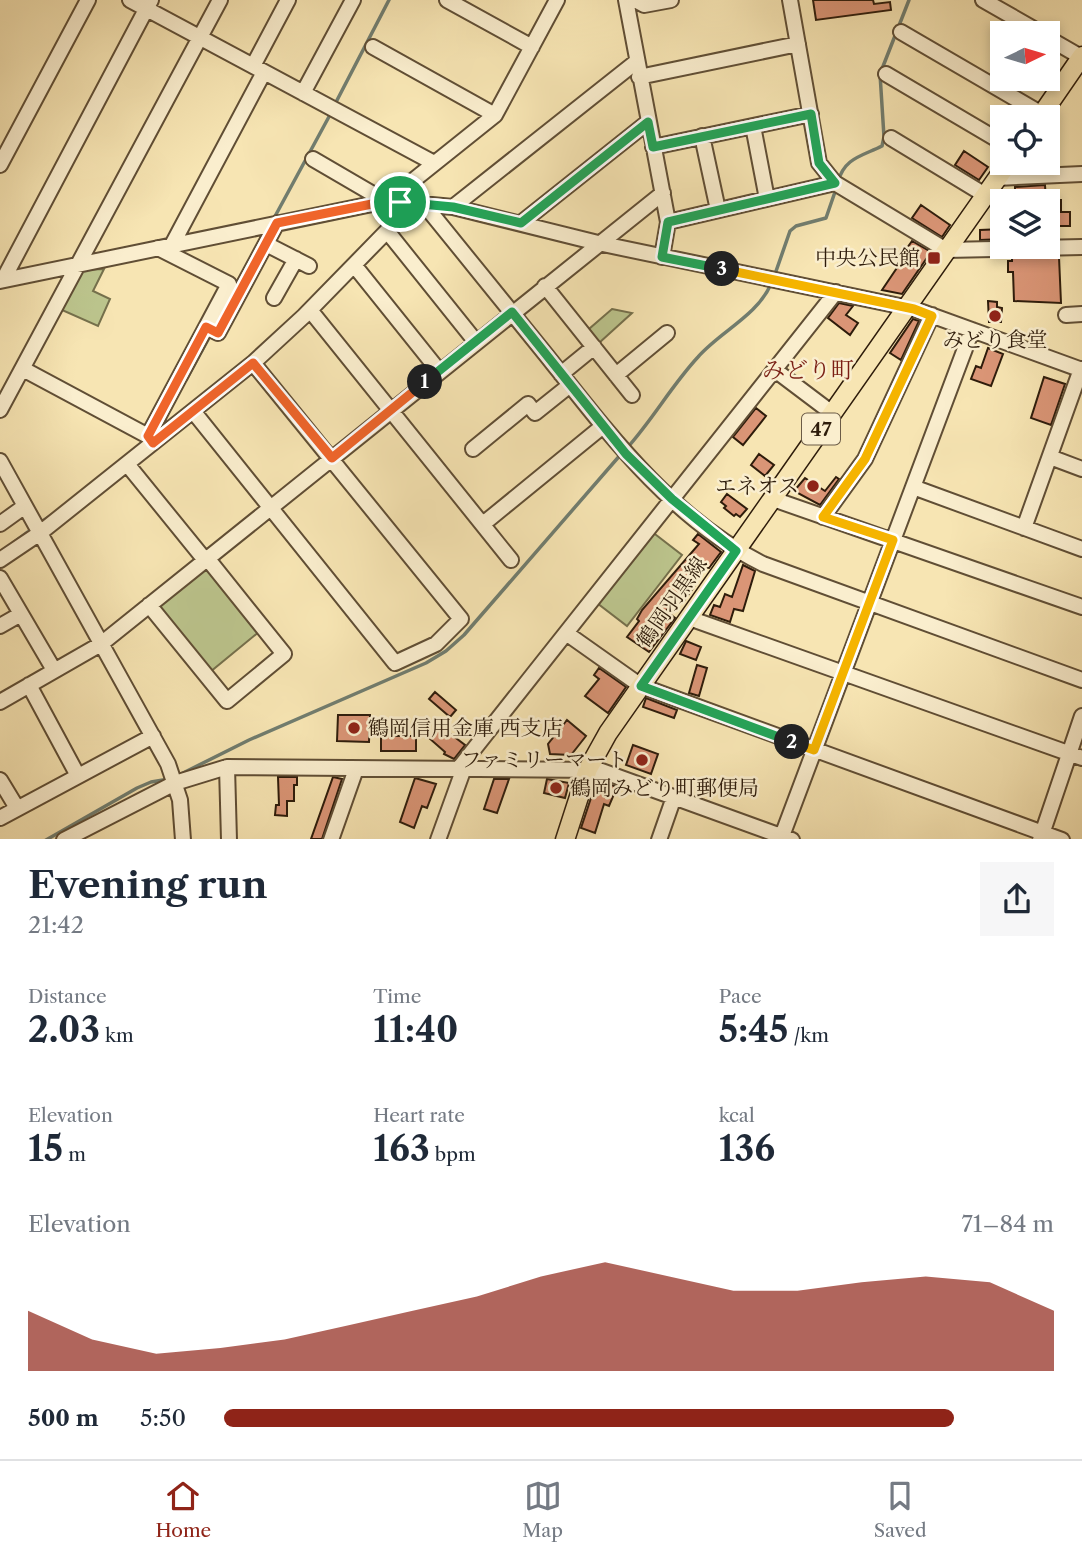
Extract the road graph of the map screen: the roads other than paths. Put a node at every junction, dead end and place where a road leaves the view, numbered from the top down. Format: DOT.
graph roads {
  1 [pos="88,0"];
  2 [pos="130,0"];
  3 [pos="220,0"];
  4 [pos="288,0"];
  5 [pos="353,0"];
  6 [pos="447,0"];
  7 [pos="557,0"];
  8 [pos="626,0"];
  9 [pos="635,0"];
  10 [pos="671,0"];
  11 [pos="790,0"];
  12 [pos="983,0"];
  13 [pos="149,4"];
  14 [pos="1020,21"];
  15 [pos="901,32"];
  16 [pos="200,38"];
  17 [pos="798,44"];
  18 [pos="1060,44"];
  19 [pos="373,47"];
  20 [pos="532,47"];
  21 [pos="1082,56"];
  22 [pos="258,69"];
  23 [pos="637,69"];
  24 [pos="886,74"];
  25 [pos="303,93"];
  26 [pos="1023,105"];
  27 [pos="1049,105"];
  28 [pos="811,114"];
  29 [pos="495,115"];
  30 [pos="648,122"];
  31 [pos="753,126"];
  32 [pos="990,135"];
  33 [pos="702,136"];
  34 [pos="891,138"];
  35 [pos="653,147"];
  36 [pos="313,159"];
  37 [pos="434,163"];
  38 [pos="0,165"];
  39 [pos="1082,174"];
  40 [pos="999,175"];
  41 [pos="997,178"];
  42 [pos="838,185"];
  43 [pos="663,193"];
  44 [pos="985,195"];
  45 [pos="767,199"];
  46 [pos="400,202"];
  47 [pos="377,203"];
  48 [pos="423,203"];
  49 [pos="453,207"];
  50 [pos="718,211"];
  51 [pos="668,222"];
  52 [pos="277,223"];
  53 [pos="521,223"];
  54 [pos="387,231"];
  55 [pos="598,243"];
  56 [pos="266,244"];
  57 [pos="165,246"];
  58 [pos="1082,247"];
  59 [pos="946,250"];
  60 [pos="662,257"];
  61 [pos="296,259"];
  62 [pos="78,265"];
  63 [pos="354,265"];
  64 [pos="309,266"];
  65 [pos="1,280"];
  66 [pos="545,286"];
  67 [pos="836,292"];
  68 [pos="274,298"];
  69 [pos="906,307"];
  70 [pos="310,310"];
  71 [pos="512,312"];
  72 [pos="1082,314"];
  73 [pos="1066,315"];
  74 [pos="932,316"];
  75 [pos="206,327"];
  76 [pos="972,330"];
  77 [pos="667,333"];
  78 [pos="476,342"];
  79 [pos="594,347"];
  80 [pos="253,363"];
  81 [pos="23,369"];
  82 [pos="1082,369"];
  83 [pos="775,370"];
  84 [pos="439,371"];
  85 [pos="616,375"];
  86 [pos="566,379"];
  87 [pos="632,395"];
  88 [pos="0,410"];
  89 [pos="391,410"];
  90 [pos="193,411"];
  91 [pos="832,413"];
  92 [pos="603,426"];
  93 [pos="151,439"];
  94 [pos="472,449"];
  95 [pos="1050,457"];
  96 [pos="332,458"];
  97 [pos="127,464"];
  98 [pos="2,468"];
  99 [pos="1082,469"];
  100 [pos="913,487"];
  101 [pos="672,499"];
  102 [pos="773,499"];
  103 [pos="25,506"];
  104 [pos="270,507"];
  105 [pos="823,517"];
  106 [pos="0,524"];
  107 [pos="482,524"];
  108 [pos="1024,528"];
  109 [pos="40,533"];
  110 [pos="893,540"];
  111 [pos="1082,549"];
  112 [pos="736,551"];
  113 [pos="206,559"];
  114 [pos="0,560"];
  115 [pos="511,560"];
  116 [pos="0,578"];
  117 [pos="870,601"];
  118 [pos="149,605"];
  119 [pos="1082,607"];
  120 [pos="21,614"];
  121 [pos="689,618"];
  122 [pos="0,626"];
  123 [pos="566,633"];
  124 [pos="101,644"];
  125 [pos="54,670"];
  126 [pos="843,672"];
  127 [pos="1082,680"];
  128 [pos="29,685"];
  129 [pos="641,686"];
  130 [pos="0,702"];
  131 [pos="1082,716"];
  132 [pos="153,736"];
  133 [pos="814,750"];
  134 [pos="1076,756"];
  135 [pos="228,767"];
  136 [pos="461,768"];
  137 [pos="356,769"];
  138 [pos="588,769"];
  139 [pos="77,774"];
  140 [pos="0,780"];
  141 [pos="175,783"];
  142 [pos="674,797"];
  143 [pos="17,808"];
  144 [pos="0,818"];
  145 [pos="1041,836"];
  146 [pos="787,838"];
  147 [pos="64,839"];
  148 [pos="183,839"];
  149 [pos="229,839"];
  150 [pos="331,839"];
  151 [pos="438,839"];
  152 [pos="565,839"];
  153 [pos="659,839"];
  154 [pos="1062,839"];
  1 -- 38 [label="street"];
  2 -- 13 [label="street"];
  3 -- 16 [label="street"];
  4 -- 22 [label="street"];
  5 -- 25 [label="street"];
  6 -- 20 [label="street"];
  7 -- 20 [label="street"];
  8 -- 23 [label="street"];
  9 -- 10 [label="street"];
  11 -- 17 [label="street"];
  12 -- 14 [label="street"];
  13 -- 16 [label="street"];
  13 -- 65 [label="street"];
  15 -- 26 [label="street"];
  16 -- 22 [label="street"];
  16 -- 62 [label="street"];
  17 -- 23 [label="street"];
  17 -- 28 [label="street"];
  18 -- 21 [label="street"];
  19 -- 29 [label="street"];
  20 -- 29 [label="street"];
  21 -- 27 [label="main road"];
  22 -- 25 [label="street"];
  22 -- 57 [label="street"];
  23 -- 30 [label="street"];
  23 -- 49 [label="street"];
  24 -- 32 [label="street"];
  25 -- 37 [label="street"];
  28 -- 31 [label="street"];
  28 -- 42 [label="street"];
  29 -- 37 [label="street"];
  30 -- 35 [label="street"];
  30 -- 53 [label="street"];
  31 -- 33 [label="street"];
  31 -- 45 [label="street"];
  33 -- 35 [label="street"];
  33 -- 50 [label="street"];
  34 -- 44 [label="street"];
  35 -- 43 [label="street"];
  36 -- 47 [label="street"];
  37 -- 46 [label="street"];
  39 -- 41 [label="street"];
  40 -- 41 [label="main road, 鶴岡羽黒線 / 47"];
  41 -- 44 [label="main road, 鶴岡羽黒線 / 47"];
  42 -- 45 [label="street"];
  42 -- 59 [label="street"];
  43 -- 51 [label="street"];
  43 -- 55 [label="street"];
  44 -- 59 [label="main road, 鶴岡羽黒線 / 47"];
  45 -- 50 [label="street"];
  46 -- 47 [label="street"];
  46 -- 48 [label="street"];
  46 -- 54 [label="street"];
  47 -- 52 [label="street"];
  48 -- 49 [label="street"];
  48 -- 71 [label="street"];
  49 -- 53 [label="street"];
  50 -- 51 [label="street"];
  51 -- 60 [label="street"];
  52 -- 56 [label="street"];
  52 -- 57 [label="street"];
  53 -- 55 [label="street"];
  54 -- 63 [label="street"];
  54 -- 78 [label="street"];
  55 -- 60 [label="street"];
  55 -- 66 [label="street"];
  56 -- 61 [label="street"];
  56 -- 75 [label="street"];
  57 -- 62 [label="street"];
  57 -- 75 [label="street"];
  58 -- 59 [label="street"];
  59 -- 69 [label="main road, 鶴岡羽黒線 / 47"];
  60 -- 67 [label="street"];
  61 -- 64 [label="street"];
  61 -- 68 [label="street"];
  62 -- 65 [label="street"];
  62 -- 81 [label="street"];
  63 -- 70 [label="street"];
  63 -- 84 [label="street"];
  66 -- 71 [label="street"];
  66 -- 79 [label="street"];
  67 -- 69 [label="street"];
  67 -- 83 [label="street"];
  69 -- 74 [label="street"];
  69 -- 91 [label="main road, 鶴岡羽黒線 / 47"];
  70 -- 80 [label="street"];
  70 -- 89 [label="street"];
  71 -- 78 [label="street"];
  71 -- 86 [label="street"];
  72 -- 73 [label="street"];
  74 -- 76 [label="street"];
  74 -- 105 [label="street"];
  75 -- 93 [label="street"];
  76 -- 82 [label="street"];
  76 -- 100 [label="street"];
  77 -- 85 [label="street"];
  78 -- 84 [label="street"];
  79 -- 85 [label="street"];
  79 -- 86 [label="street"];
  80 -- 90 [label="street"];
  80 -- 96 [label="street"];
  81 -- 88 [label="street"];
  81 -- 93 [label="street"];
  82 -- 95 [label="street"];
  83 -- 91 [label="street"];
  83 -- 101 [label="street"];
  84 -- 89 [label="street"];
  85 -- 87 [label="street"];
  86 -- 92 [label="street"];
  86 -- 94 [label="street"];
  89 -- 96 [label="street"];
  89 -- 107 [label="street"];
  90 -- 93 [label="street"];
  90 -- 104 [label="street"];
  91 -- 102 [label="main road, 鶴岡羽黒線 / 47"];
  92 -- 101 [label="street"];
  92 -- 107 [label="street"];
  93 -- 97 [label="street"];
  95 -- 99 [label="street"];
  95 -- 108 [label="street"];
  96 -- 104 [label="street"];
  96 -- 104 [label="street"];
  97 -- 109 [label="street"];
  97 -- 113 [label="street"];
  98 -- 103 [label="street"];
  100 -- 108 [label="street"];
  100 -- 110 [label="street"];
  101 -- 112 [label="street"];
  101 -- 123 [label="street"];
  102 -- 105 [label="street"];
  102 -- 112 [label="main road, 鶴岡羽黒線 / 47"];
  103 -- 106 [label="street"];
  103 -- 109 [label="street"];
  104 -- 113 [label="street"];
  105 -- 110 [label="street"];
  107 -- 115 [label="street"];
  108 -- 111 [label="street"];
  109 -- 114 [label="street"];
  109 -- 124 [label="street"];
  110 -- 117 [label="street"];
  110 -- 119 [label="street"];
  112 -- 117 [label="street"];
  112 -- 121 [label="main road, 鶴岡羽黒線 / 47"];
  113 -- 118 [label="street"];
  113 -- 118 [label="street"];
  116 -- 120 [label="street"];
  117 -- 126 [label="street"];
  117 -- 127 [label="street"];
  118 -- 124 [label="street"];
  120 -- 122 [label="street"];
  120 -- 125 [label="street"];
  121 -- 126 [label="street"];
  121 -- 129 [label="main road, 鶴岡羽黒線 / 47"];
  123 -- 129 [label="street"];
  123 -- 136 [label="street"];
  124 -- 125 [label="street"];
  124 -- 132 [label="street"];
  125 -- 128 [label="street"];
  126 -- 133 [label="street"];
  126 -- 134 [label="street"];
  128 -- 130 [label="street"];
  128 -- 139 [label="street"];
  129 -- 133 [label="street"];
  129 -- 138 [label="main road, 鶴岡羽黒線 / 47"];
  131 -- 134 [label="street"];
  132 -- 139 [label="street"];
  132 -- 141 [label="street"];
  133 -- 145 [label="street"];
  133 -- 146 [label="street"];
  134 -- 145 [label="street"];
  135 -- 137 [label="street"];
  135 -- 141 [label="street"];
  135 -- 149 [label="street"];
  136 -- 137 [label="street"];
  136 -- 138 [label="street"];
  136 -- 151 [label="street"];
  137 -- 150 [label="street"];
  138 -- 142 [label="street"];
  138 -- 152 [label="main road, 鶴岡羽黒線 / 47"];
  139 -- 143 [label="street"];
  140 -- 143 [label="street"];
  141 -- 147 [label="street"];
  141 -- 148 [label="street"];
  142 -- 146 [label="street"];
  142 -- 153 [label="street"];
  143 -- 144 [label="street"];
  145 -- 154 [label="street"];
}
